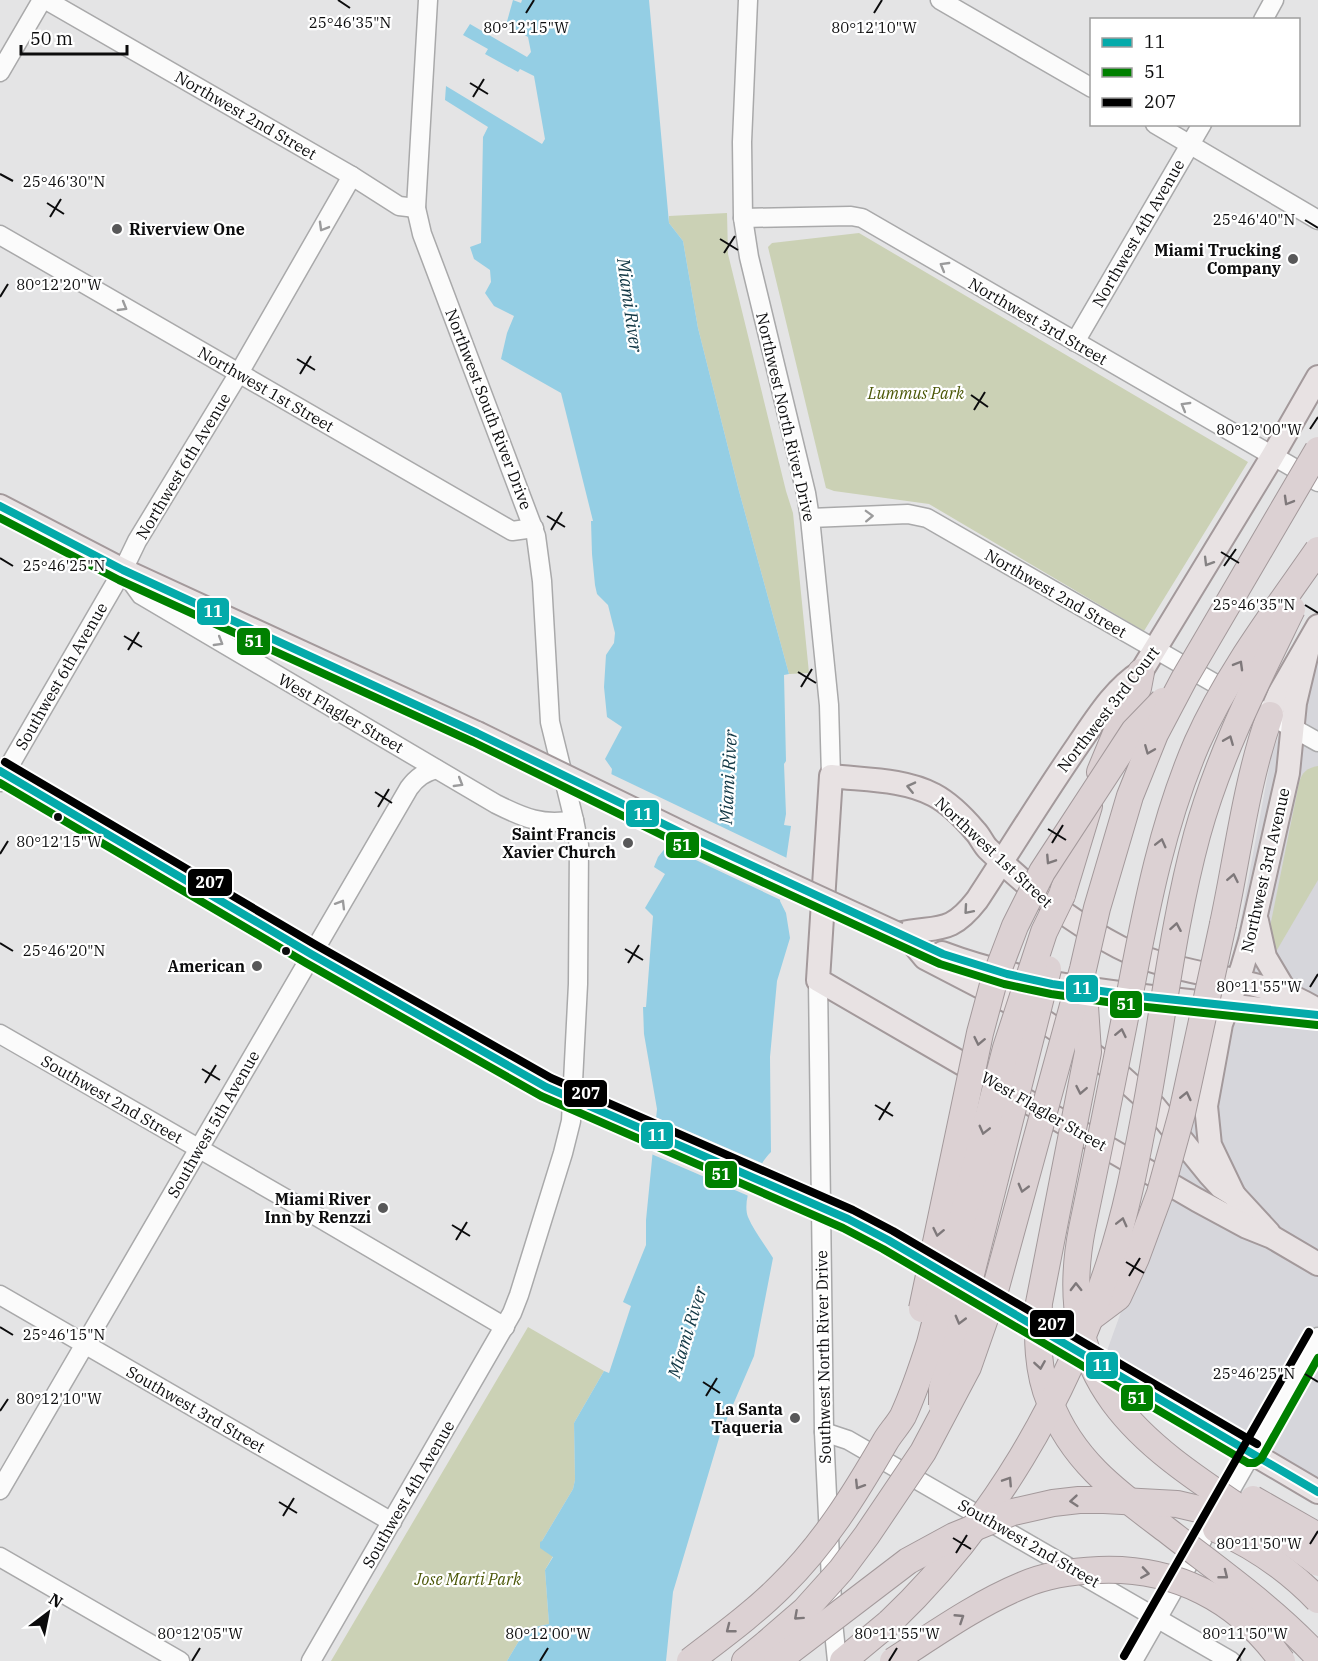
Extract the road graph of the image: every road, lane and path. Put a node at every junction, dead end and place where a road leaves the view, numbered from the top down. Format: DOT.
graph roads {
  1 [pos="44,0"];
  2 [pos="428,0"];
  3 [pos="748,0"];
  4 [pos="940,0"];
  5 [pos="1274,0"];
  6 [pos="1264,18"];
  7 [pos="0,72"];
  8 [pos="1090,87"];
  9 [pos="1158,126"];
  10 [pos="1201,126"];
  11 [pos="1190,145"];
  12 [pos="352,176"];
  13 [pos="416,208"];
  14 [pos="743,218"];
  15 [pos="1318,220"];
  16 [pos="0,235"];
  17 [pos="1075,342"];
  18 [pos="239,373"];
  19 [pos="1318,376"];
  20 [pos="1318,450"];
  21 [pos="1272,457"];
  22 [pos="1318,482"];
  23 [pos="0,506"];
  24 [pos="810,518"];
  25 [pos="534,528"];
  26 [pos="1318,550"];
  27 [pos="1318,555"];
  28 [pos="123,570"];
  29 [pos="1314,635"];
  30 [pos="1155,650"];
  31 [pos="1141,672"];
  32 [pos="1184,679"];
  33 [pos="1270,715"];
  34 [pos="1293,728"];
  35 [pos="1318,742"];
  36 [pos="436,769"];
  37 [pos="2,776"];
  38 [pos="831,776"];
  39 [pos="574,820"];
  40 [pos="975,831"];
  41 [pos="1021,832"];
  42 [pos="1002,862"];
  43 [pos="1062,895"];
  44 [pos="1256,914"];
  45 [pos="904,937"];
  46 [pos="311,954"];
  47 [pos="1083,969"];
  48 [pos="818,980"];
  49 [pos="1237,980"];
  50 [pos="1287,994"];
  51 [pos="1228,1005"];
  52 [pos="1318,1010"];
  53 [pos="1318,1015"];
  54 [pos="0,1034"];
  55 [pos="198,1149"];
  56 [pos="1234,1195"];
  57 [pos="1272,1237"];
  58 [pos="1318,1264"];
  59 [pos="0,1295"];
  60 [pos="1090,1318"];
  61 [pos="505,1327"];
  62 [pos="1318,1337"];
  63 [pos="84,1344"];
  64 [pos="943,1417"];
  65 [pos="824,1432"];
  66 [pos="889,1435"];
  67 [pos="1252,1452"];
  68 [pos="1172,1459"];
  69 [pos="0,1490"];
  70 [pos="1318,1492"];
  71 [pos="1132,1502"];
  72 [pos="392,1522"];
  73 [pos="1318,1536"];
  74 [pos="0,1557"];
  75 [pos="1318,1563"];
  76 [pos="1318,1600"];
  77 [pos="1159,1618"];
  78 [pos="1318,1657"];
  79 [pos="180,1661"];
  80 [pos="312,1661"];
  81 [pos="690,1661"];
  82 [pos="745,1661"];
  83 [pos="777,1661"];
  84 [pos="837,1661"];
  85 [pos="843,1661"];
  86 [pos="893,1661"];
  87 [pos="1133,1661"];
  88 [pos="1231,1661"];
  89 [pos="1282,1661"];
  1 -- 7 [label="street"];
  1 -- 12 [label="street, Northwest 2nd Street"];
  2 -- 13 [label="street, Northwest South River Drive"];
  3 -- 14 [label="street, Northwest North River Drive"];
  4 -- 8 [label="street"];
  5 -- 6 [label="street"];
  9 -- 11 [label="street"];
  10 -- 11 [label="street, Northwest 4th Avenue"];
  11 -- 15 [label="street"];
  11 -- 17 [label="street, Northwest 4th Avenue"];
  12 -- 13 [label="street, Northwest 2nd Street"];
  12 -- 18 [label="street, Northwest 6th Avenue, one-way"];
  13 -- 25 [label="street, Northwest South River Drive"];
  17 -- 14 [label="street, Northwest 3rd Street, one-way"];
  14 -- 24 [label="street, Northwest North River Drive"];
  16 -- 18 [label="street, Northwest 1st Street, one-way"];
  21 -- 17 [label="street, Northwest 3rd Street, one-way"];
  18 -- 25 [label="street, Northwest 1st Street"];
  18 -- 28 [label="street, Northwest 6th Avenue"];
  19 -- 21 [label="main road, Northwest 3rd Court"];
  20 -- 32 [label="highway, one-way, bridge"];
  21 -- 22 [label="street, Northwest 3rd Street"];
  21 -- 30 [label="main road, Northwest 3rd Court, one-way"];
  23 -- 28 [label="main road, West Flagler Street"];
  24 -- 30 [label="street, Northwest 2nd Street, one-way"];
  24 -- 38 [label="street, Northwest North River Drive"];
  25 -- 39 [label="street, Northwest South River Drive"];
  68 -- 26 [label="highway, one-way, bridge"];
  60 -- 27 [label="highway, one-way, bridge"];
  28 -- 36 [label="street, West Flagler Street, one-way"];
  28 -- 37 [label="street, Southwest 6th Avenue"];
  28 -- 45 [label="main road, West Flagler Street, bridge"];
  29 -- 33 [label="main road, Northwest 3rd Avenue"];
  29 -- 34 [label="main road, Northwest 3rd Avenue"];
  30 -- 31 [label="main road, Northwest 3rd Court"];
  30 -- 33 [label="street, Northwest 2nd Street"];
  31 -- 41 [label="main road, Northwest 3rd Court"];
  31 -- 43 [label="highway"];
  32 -- 47 [label="highway, one-way, bridge"];
  32 -- 66 [label="highway, one-way, bridge"];
  33 -- 34 [label="street, Northwest 2nd Street"];
  60 -- 33 [label="highway, one-way, bridge"];
  34 -- 35 [label="street, Northwest 2nd Street"];
  34 -- 44 [label="main road, Northwest 3rd Avenue"];
  36 -- 39 [label="street, West Flagler Street, one-way"];
  46 -- 36 [label="street, Southwest 5th Avenue, one-way"];
  37 -- 46 [label="main road"];
  40 -- 38 [label="main road, Northwest 1st Street, one-way"];
  38 -- 48 [label="main road, Northwest North River Drive"];
  39 -- 61 [label="street, Northwest South River Drive"];
  40 -- 41 [label="main road"];
  40 -- 42 [label="main road, Northwest 1st Street"];
  41 -- 42 [label="main road, Northwest 3rd Court"];
  42 -- 45 [label="main road, Northwest 3rd Court, one-way"];
  42 -- 49 [label="main road, Northwest 1st Street"];
  43 -- 64 [label="highway, one-way, bridge"];
  43 -- 66 [label="highway, one-way, bridge"];
  44 -- 49 [label="main road, Northwest 3rd Avenue"];
  44 -- 50 [label="main road"];
  45 -- 51 [label="main road, West Flagler Street"];
  45 -- 56 [label="main road, West Flagler Street"];
  46 -- 55 [label="street, Southwest 5th Avenue"];
  46 -- 67 [label="main road, bridge"];
  47 -- 64 [label="highway, one-way, bridge"];
  47 -- 78 [label="highway, one-way, bridge"];
  48 -- 57 [label="main road, West Flagler Street"];
  48 -- 65 [label="street, Southwest North River Drive"];
  49 -- 50 [label="main road, Northwest 1st Street"];
  49 -- 51 [label="main road, Northwest 3rd Avenue"];
  50 -- 52 [label="main road, Northwest 1st Street"];
  51 -- 53 [label="main road, West Flagler Street"];
  51 -- 56 [label="main road, Northwest 3rd Avenue"];
  54 -- 55 [label="street, Southwest 2nd Street"];
  55 -- 61 [label="street, Southwest 2nd Street"];
  55 -- 63 [label="street, Southwest 5th Avenue"];
  56 -- 57 [label="main road, West Flagler Street"];
  57 -- 58 [label="main road, West Flagler Street"];
  59 -- 63 [label="street, Southwest 3rd Street"];
  85 -- 60 [label="highway, one-way, bridge"];
  61 -- 72 [label="street, Southwest 4th Avenue"];
  62 -- 67 [label="street"];
  63 -- 69 [label="street, Southwest 5th Avenue"];
  63 -- 72 [label="street, Southwest 3rd Street"];
  64 -- 82 [label="highway, one-way, bridge"];
  65 -- 77 [label="street, Southwest 2nd Street"];
  65 -- 84 [label="street, Southwest North River Drive"];
  66 -- 81 [label="highway, one-way, bridge"];
  67 -- 70 [label="main road"];
  67 -- 77 [label="street"];
  68 -- 73 [label="highway, bridge"];
  68 -- 75 [label="highway, bridge"];
  71 -- 75 [label="highway, bridge"];
  71 -- 76 [label="highway, bridge"];
  71 -- 83 [label="highway, one-way, bridge"];
  72 -- 80 [label="street, Southwest 4th Avenue"];
  74 -- 79 [label="street"];
  77 -- 87 [label="street"];
  77 -- 88 [label="street, Southwest 2nd Street"];
  86 -- 89 [label="highway, one-way, bridge"];
}
